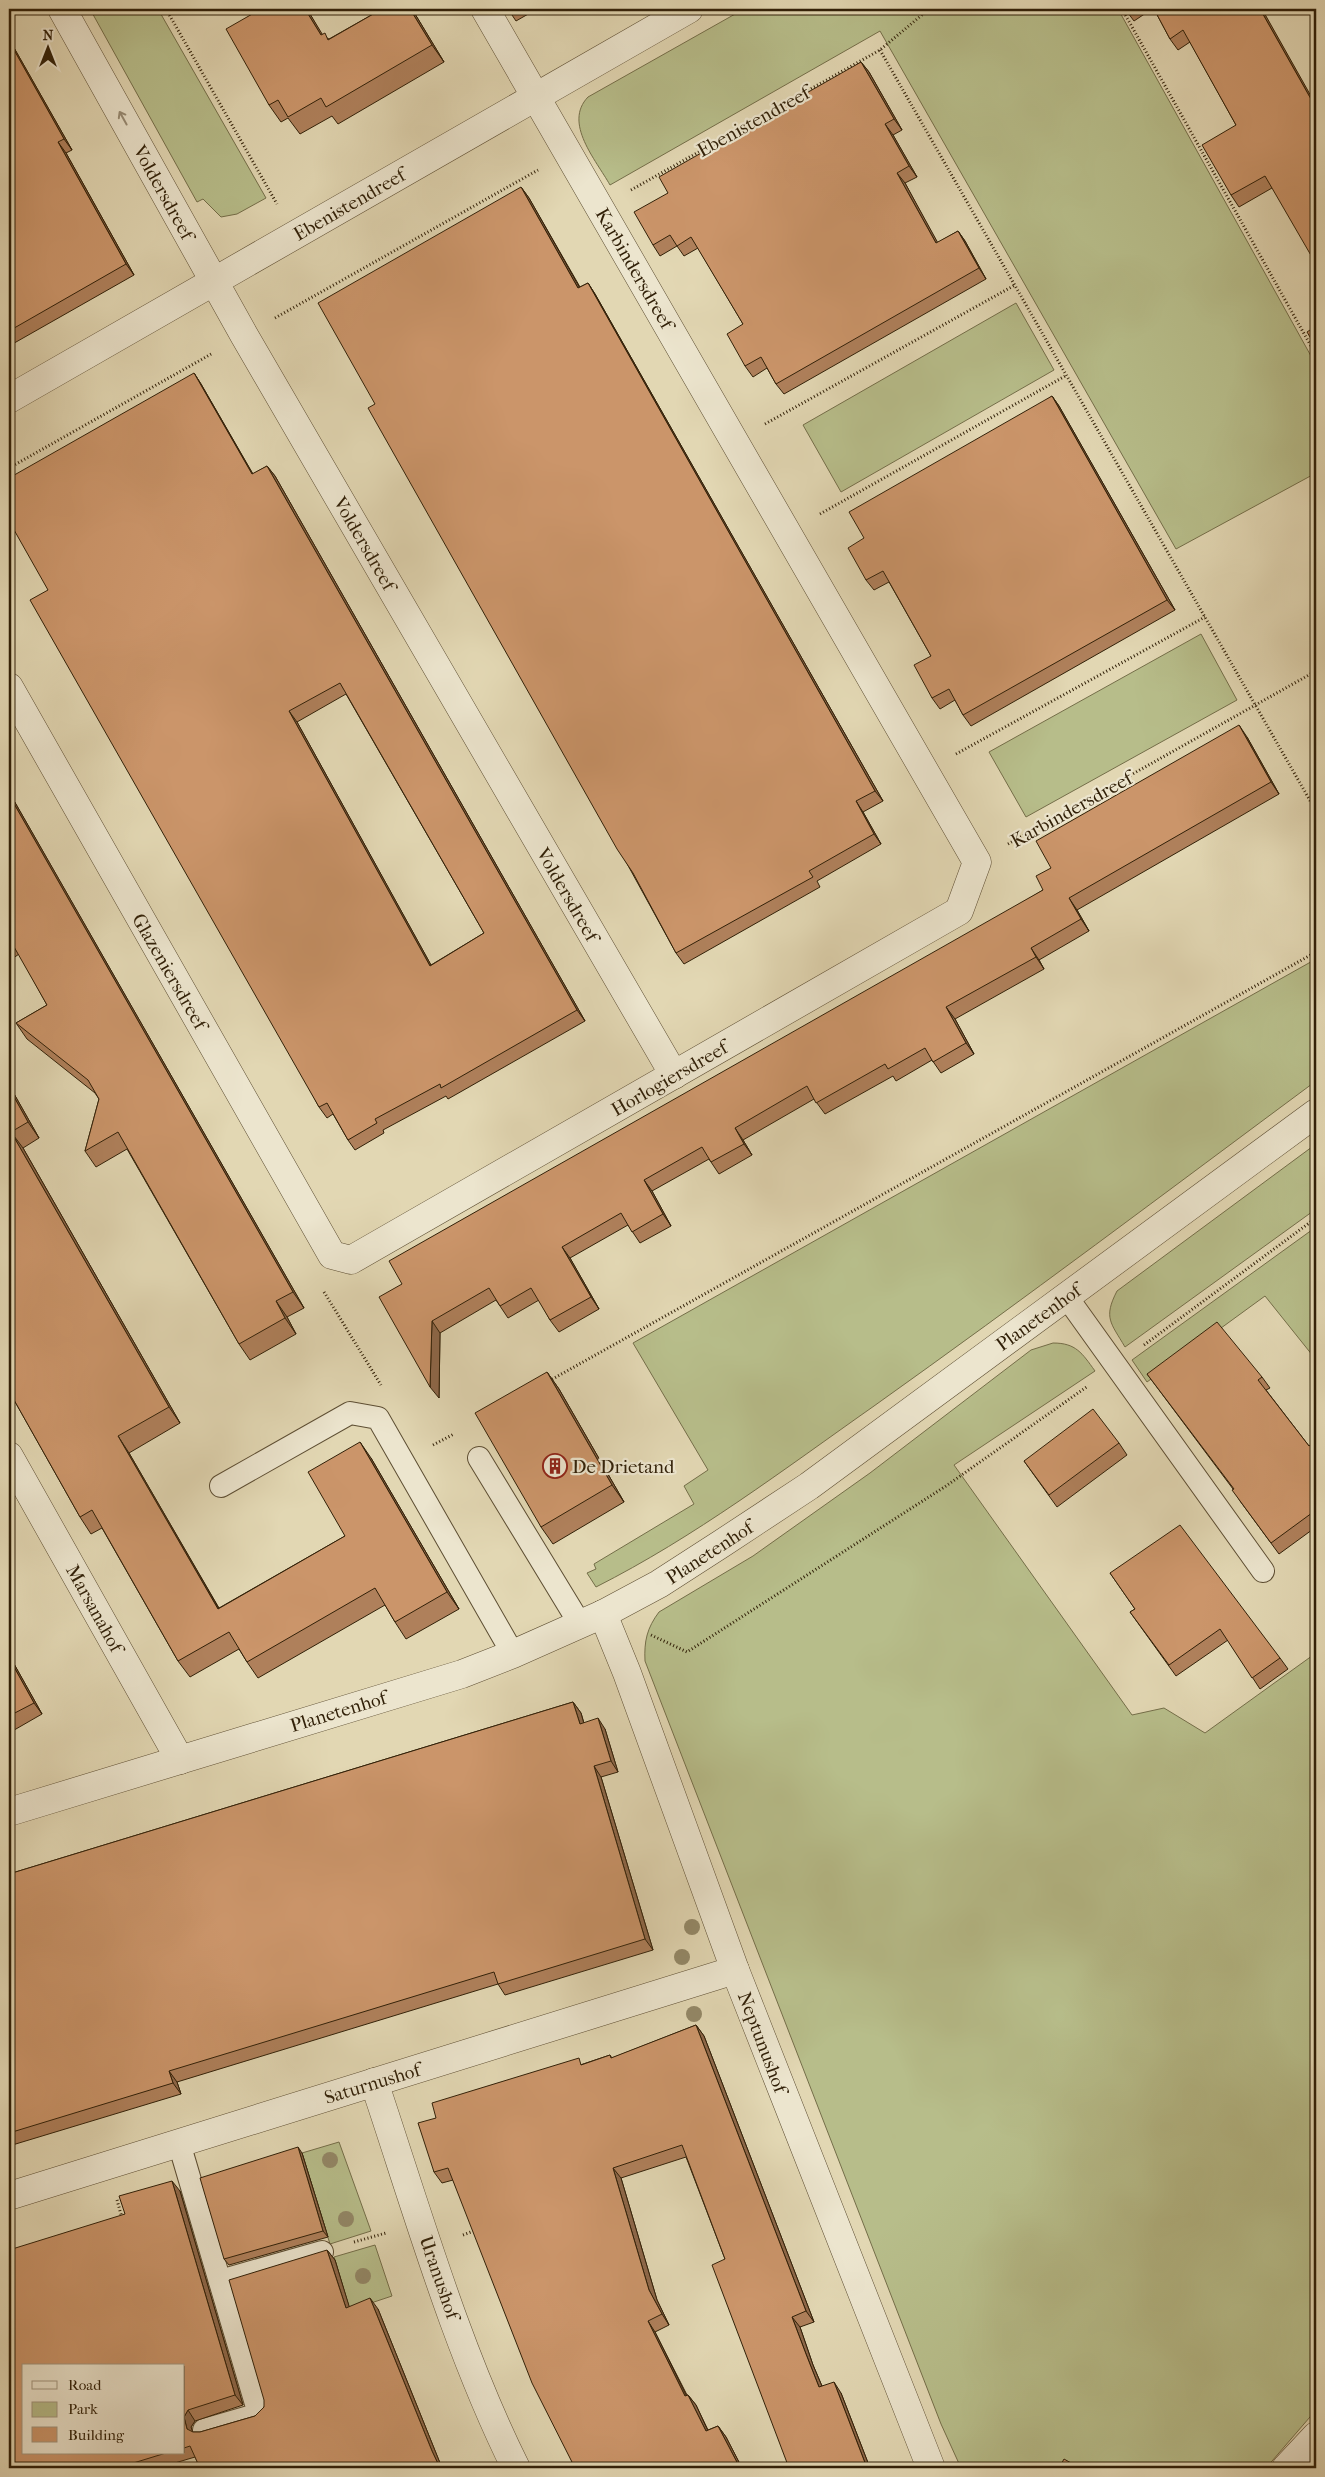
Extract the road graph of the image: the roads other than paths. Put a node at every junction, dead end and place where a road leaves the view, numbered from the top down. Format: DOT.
graph roads {
  1 [pos="62,9"];
  2 [pos="485,9"];
  3 [pos="689,9"];
  4 [pos="536,96"];
  5 [pos="215,282"];
  6 [pos="9,398"];
  7 [pos="9,687"];
  8 [pos="977,862"];
  9 [pos="674,1075"];
  10 [pos="1316,1113"];
  11 [pos="332,1255"];
  12 [pos="1066,1296"];
  13 [pos="9,1456"];
  14 [pos="479,1458"];
  15 [pos="222,1486"];
  16 [pos="1263,1571"];
  17 [pos="591,1619"];
  18 [pos="514,1654"];
  19 [pos="180,1760"];
  20 [pos="9,1812"];
  21 [pos="735,1970"];
  22 [pos="374,2082"];
  23 [pos="179,2143"];
  24 [pos="9,2196"];
  25 [pos="327,2250"];
  26 [pos="220,2281"];
  27 [pos="204,2430"];
  28 [pos="1316,2437"];
  29 [pos="516,2468"];
  30 [pos="930,2468"];
  31 [pos="1286,2468"];
  5 -- 1 [label="street, Voldersdreef, one-way"];
  2 -- 4 [label="street, Karbindersdreef"];
  3 -- 4 [label="street, Ebenistendreef"];
  4 -- 5 [label="street, Ebenistendreef"];
  4 -- 8 [label="street, Karbindersdreef"];
  5 -- 6 [label="street, Ebenistendreef"];
  5 -- 9 [label="street, Voldersdreef"];
  7 -- 11 [label="street, Glazeniersdreef"];
  8 -- 9 [label="street, Horlogiersdreef"];
  9 -- 11 [label="street, Horlogiersdreef"];
  10 -- 12 [label="street, Planetenhof"];
  12 -- 16 [label="lane"];
  12 -- 17 [label="street, Planetenhof"];
  13 -- 19 [label="street, Marsanahof"];
  14 -- 17 [label="lane"];
  15 -- 18 [label="lane"];
  17 -- 18 [label="street, Planetenhof"];
  17 -- 21 [label="street, Neptunushof"];
  18 -- 19 [label="street, Planetenhof"];
  19 -- 20 [label="street, Planetenhof"];
  21 -- 22 [label="street, Saturnushof"];
  21 -- 30 [label="street, Neptunushof"];
  22 -- 23 [label="street, Saturnushof"];
  22 -- 29 [label="street, Uranushof"];
  23 -- 24 [label="street, Saturnushof"];
  23 -- 26 [label="lane"];
  25 -- 26 [label="lane"];
  26 -- 27 [label="lane"];
  28 -- 31 [label="street"];
}
